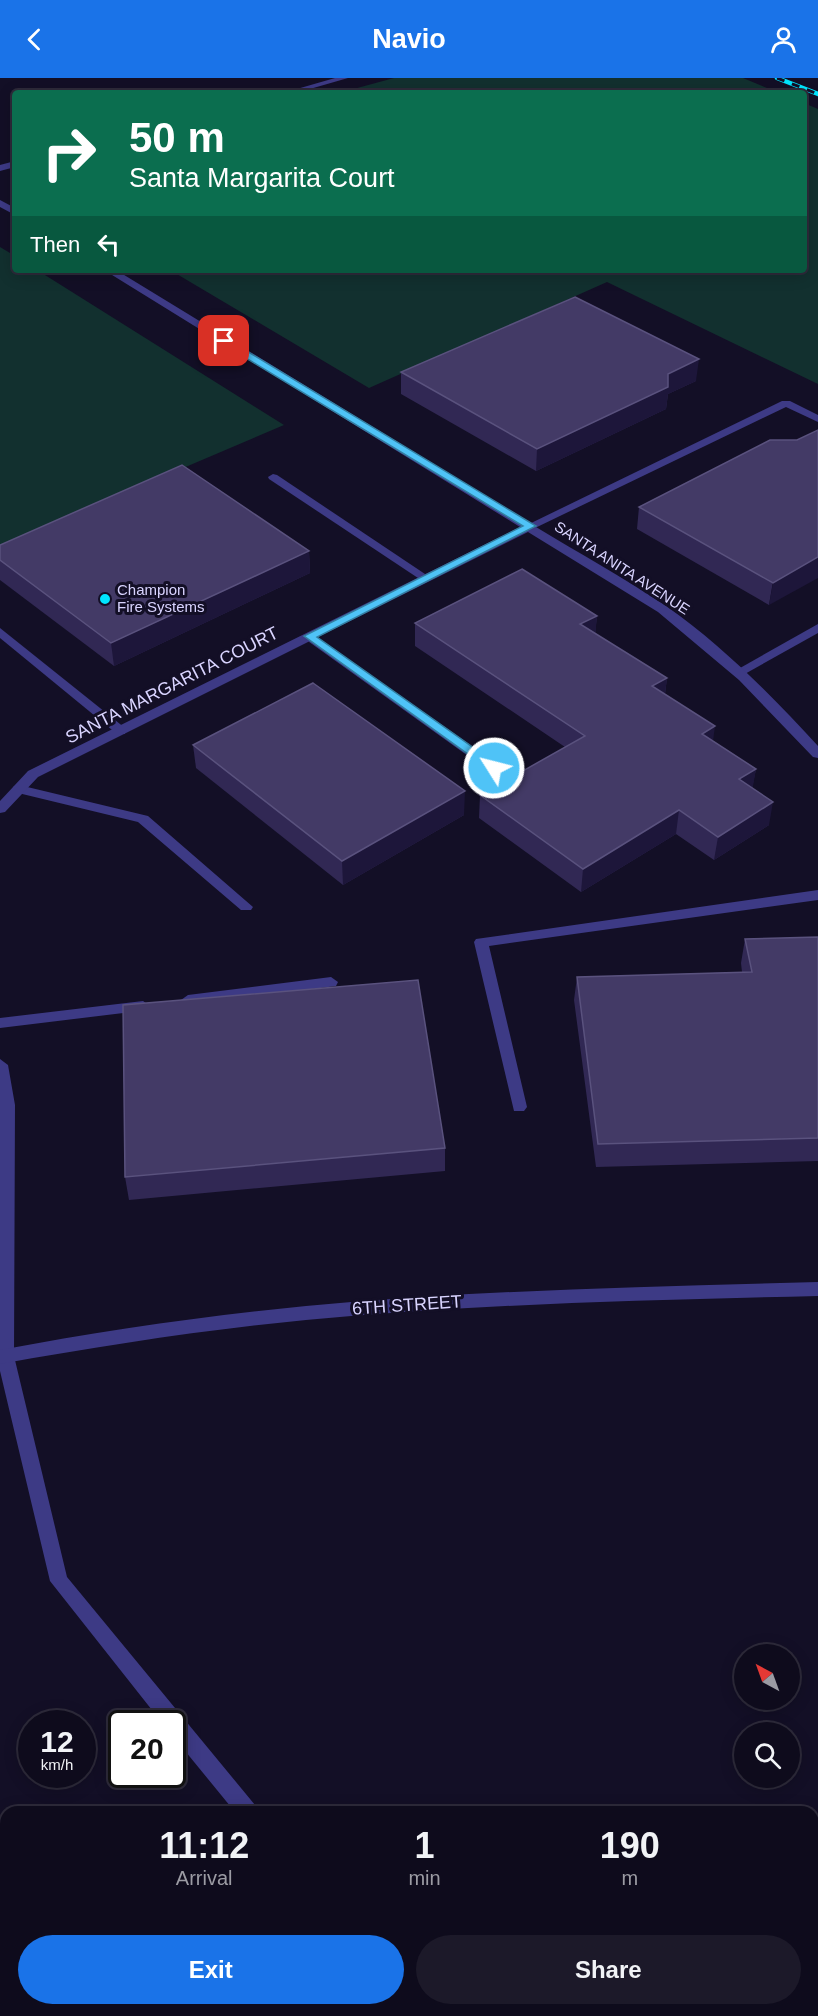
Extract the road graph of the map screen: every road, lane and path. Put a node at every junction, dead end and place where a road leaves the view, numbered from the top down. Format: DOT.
graph roads {
  1 [pos="344,78"];
  2 [pos="298,90"];
  3 [pos="114,273"];
  4 [pos="818,418"];
  5 [pos="273,477"];
  6 [pos="531,526"];
  7 [pos="425,578"];
  8 [pos="818,628"];
  9 [pos="0,632"];
  10 [pos="309,636"];
  11 [pos="739,672"];
  12 [pos="121,731"];
  13 [pos="818,754"];
  14 [pos="494,768"];
  15 [pos="20,789"];
  16 [pos="0,809"];
  17 [pos="818,895"];
  18 [pos="246,907"];
  19 [pos="331,982"];
  20 [pos="178,1001"];
  21 [pos="154,1004"];
  22 [pos="0,1023"];
  23 [pos="0,1065"];
  24 [pos="519,1107"];
  25 [pos="818,1289"];
  26 [pos="2,1357"];
  27 [pos="243,1806"];
  1 -- 2 [label="street"];
  3 -- 6 [label="street, SANTA ANITA AVENUE"];
  4 -- 6 [label="street, SANTA MARGARITA COURT"];
  5 -- 7 [label="street"];
  6 -- 7 [label="street, SANTA MARGARITA COURT"];
  6 -- 11 [label="street, SANTA ANITA AVENUE"];
  7 -- 10 [label="street, SANTA MARGARITA COURT"];
  8 -- 11 [label="street"];
  9 -- 12 [label="street"];
  10 -- 12 [label="street, SANTA MARGARITA COURT"];
  10 -- 14 [label="street"];
  11 -- 13 [label="street, SANTA ANITA AVENUE"];
  12 -- 15 [label="street, SANTA MARGARITA COURT"];
  15 -- 16 [label="street, SANTA MARGARITA COURT"];
  15 -- 18 [label="street"];
  17 -- 24 [label="street"];
  19 -- 20 [label="street"];
  21 -- 22 [label="street"];
  23 -- 26 [label="street"];
  25 -- 26 [label="street, 6TH STREET"];
  26 -- 27 [label="street"];
}
